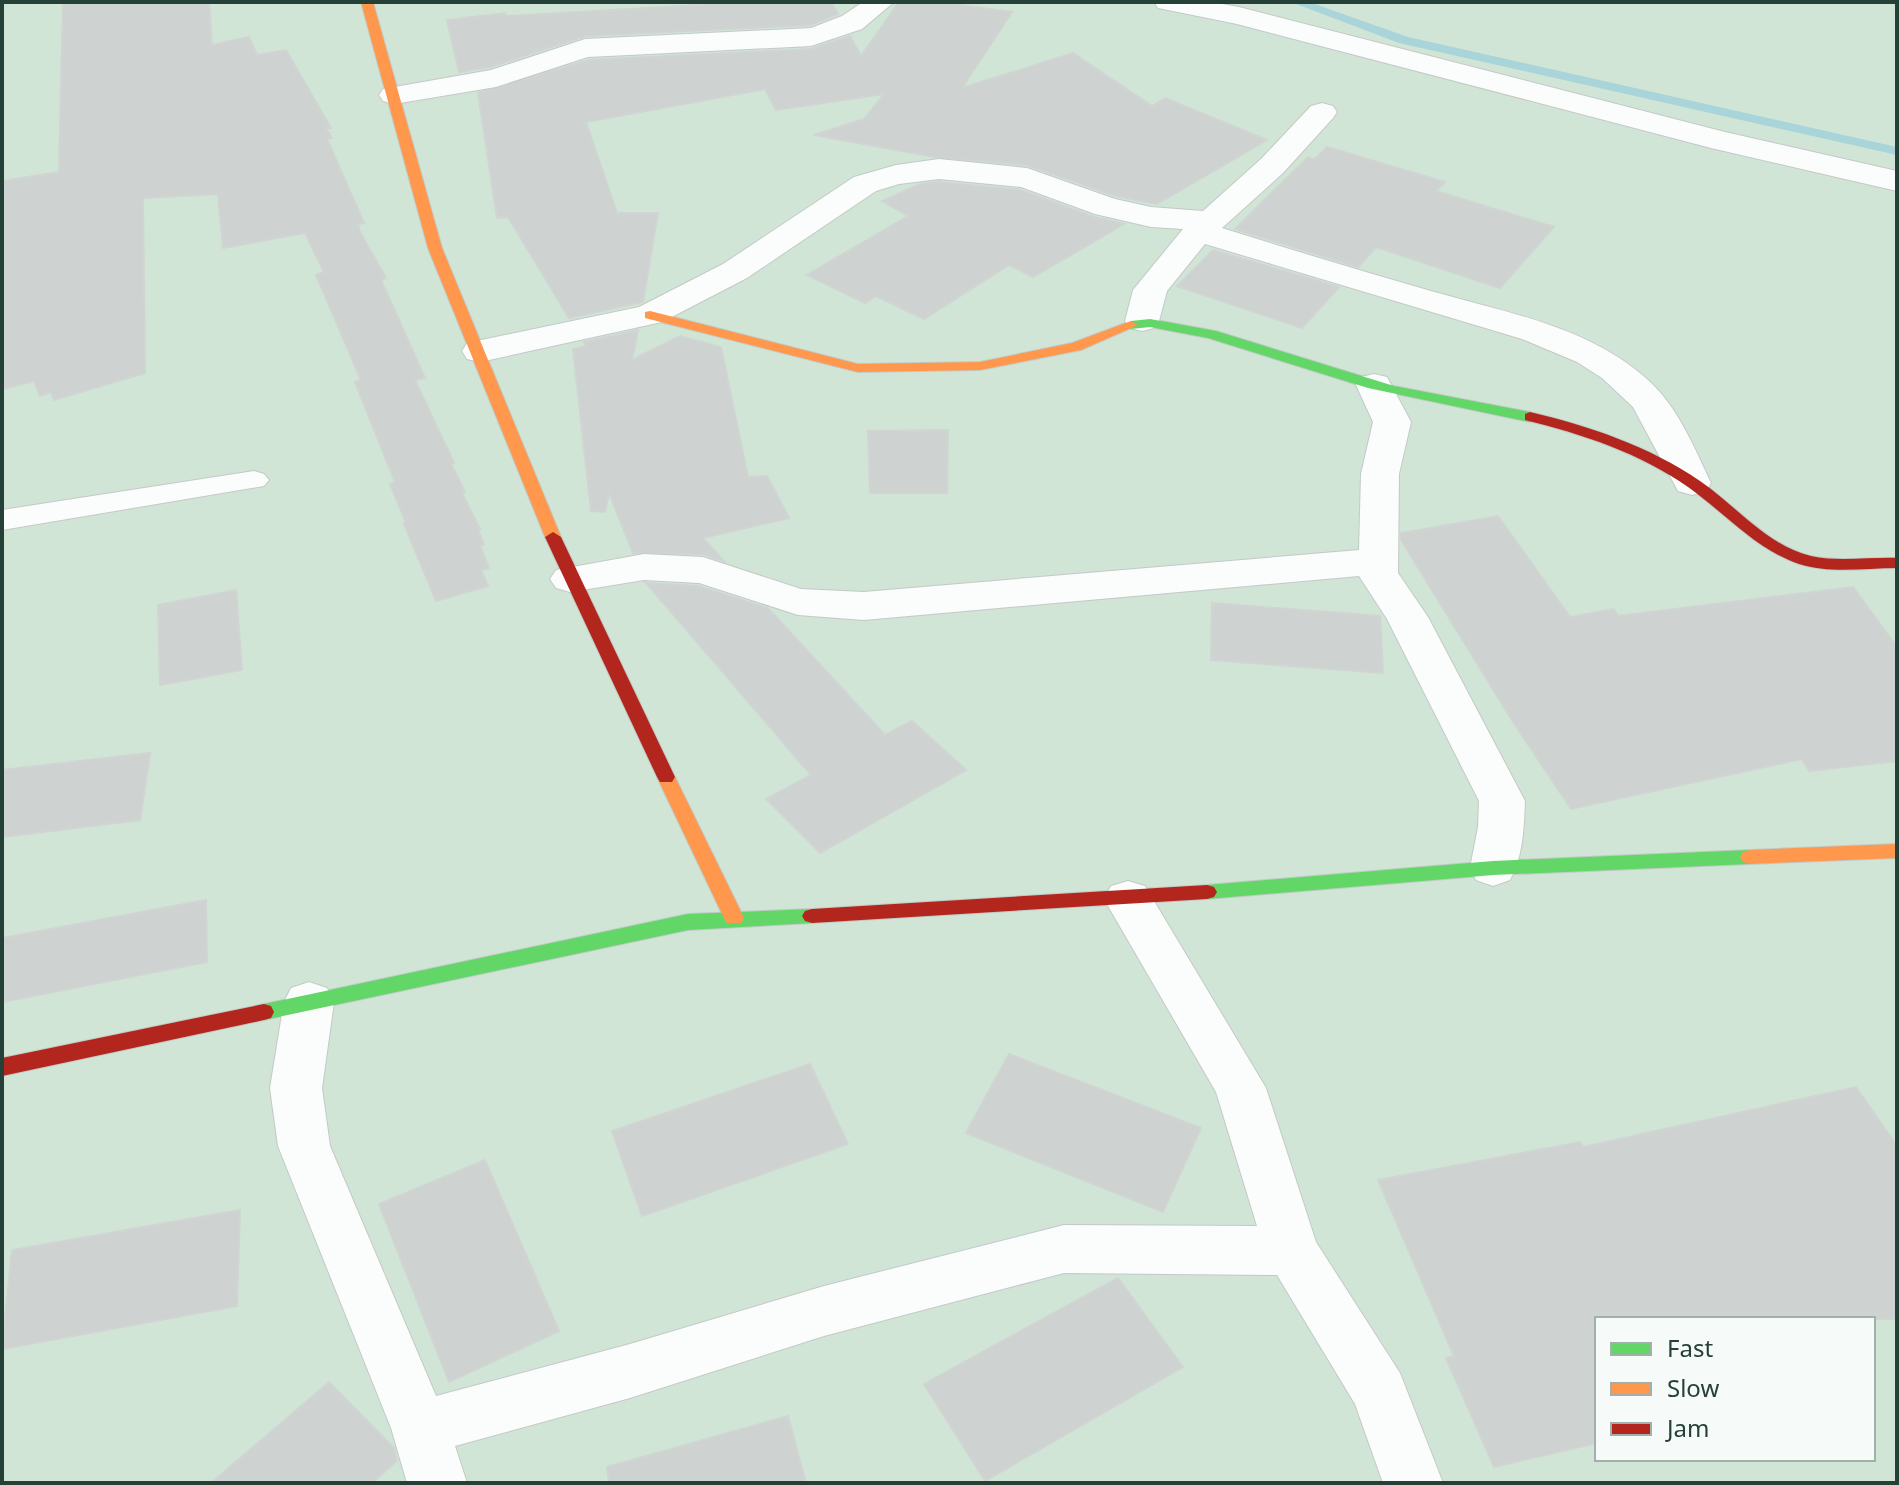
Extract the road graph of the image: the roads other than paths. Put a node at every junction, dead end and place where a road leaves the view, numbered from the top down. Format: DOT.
graph roads {
  1 [pos="367,2"];
  2 [pos="880,2"];
  3 [pos="1168,2"];
  4 [pos="394,95"];
  5 [pos="1322,112"];
  6 [pos="1897,181"];
  7 [pos="1205,227"];
  8 [pos="650,315"];
  9 [pos="1142,321"];
  10 [pos="480,351"];
  11 [pos="1374,385"];
  12 [pos="254,480"];
  13 [pos="1692,483"];
  14 [pos="2,520"];
  15 [pos="1379,561"];
  16 [pos="1897,563"];
  17 [pos="570,579"];
  18 [pos="1897,851"];
  19 [pos="1493,868"];
  20 [pos="1128,899"];
  21 [pos="734,918"];
  22 [pos="309,1002"];
  23 [pos="2,1067"];
  24 [pos="1292,1251"];
  25 [pos="420,1428"];
  26 [pos="437,1483"];
  27 [pos="1413,1483"];
  1 -- 4 [label="street"];
  2 -- 4 [label="street"];
  3 -- 6 [label="street"];
  4 -- 10 [label="street"];
  5 -- 7 [label="street"];
  7 -- 8 [label="street"];
  7 -- 9 [label="street"];
  7 -- 13 [label="street"];
  8 -- 9 [label="street"];
  8 -- 10 [label="street"];
  9 -- 11 [label="street"];
  10 -- 17 [label="street"];
  11 -- 13 [label="street"];
  11 -- 15 [label="street"];
  12 -- 14 [label="lane"];
  13 -- 16 [label="street"];
  15 -- 17 [label="street"];
  15 -- 19 [label="street"];
  17 -- 21 [label="street"];
  18 -- 19 [label="street"];
  19 -- 20 [label="street"];
  20 -- 21 [label="street"];
  20 -- 24 [label="street"];
  21 -- 22 [label="street"];
  22 -- 23 [label="street"];
  22 -- 25 [label="street"];
  24 -- 25 [label="street"];
  24 -- 27 [label="street"];
  25 -- 26 [label="street"];
}
